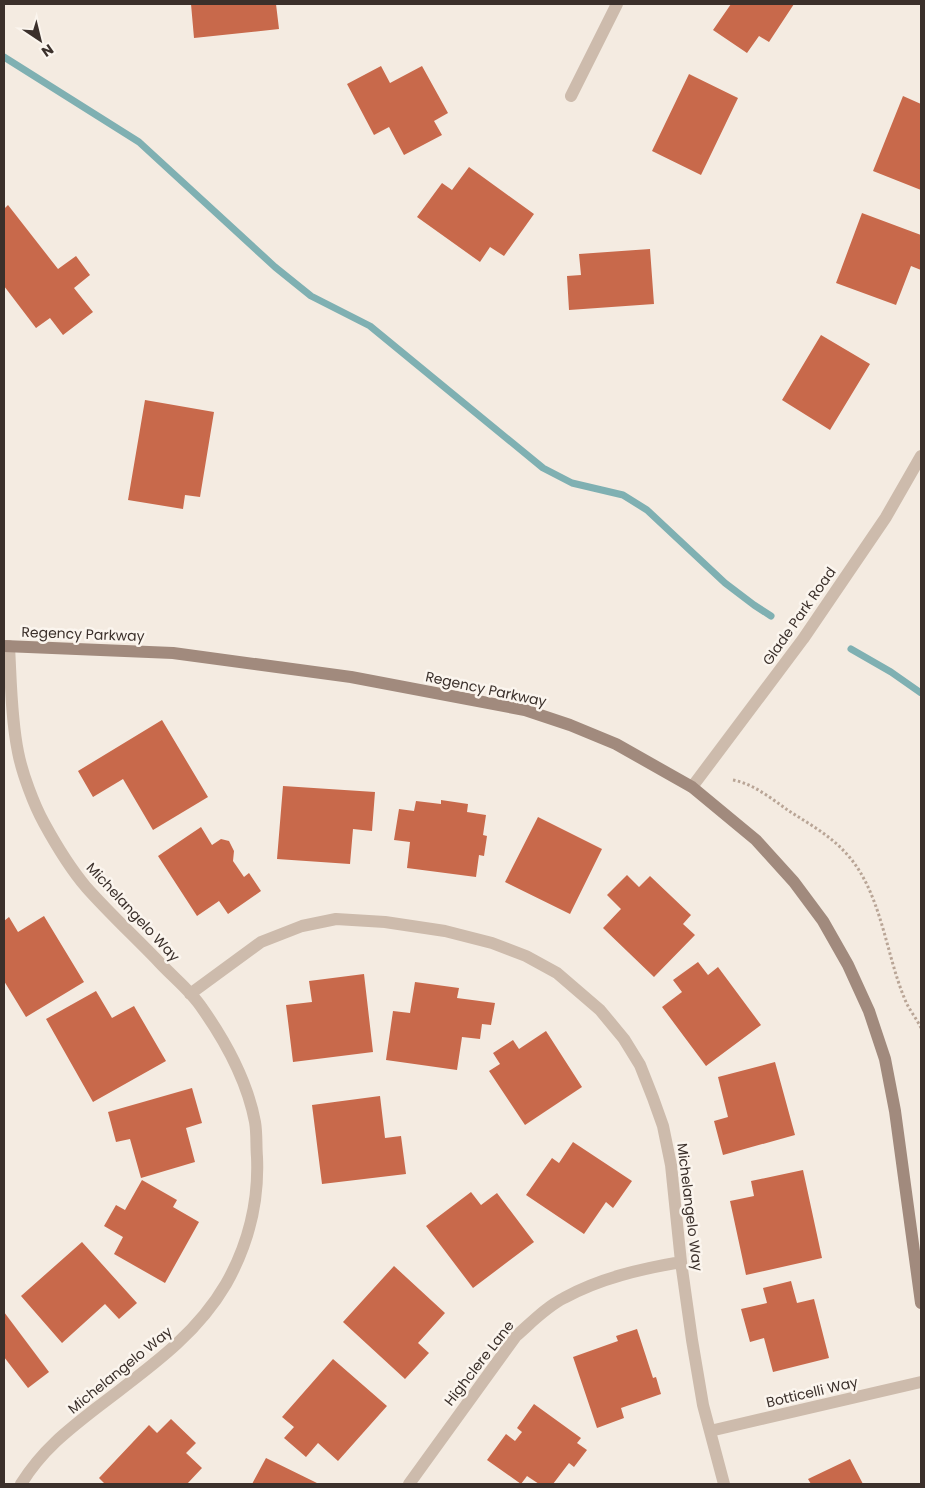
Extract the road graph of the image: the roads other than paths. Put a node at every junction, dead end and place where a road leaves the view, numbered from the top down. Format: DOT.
graph roads {
  1 [pos="617,4"];
  2 [pos="571,96"];
  3 [pos="921,456"];
  4 [pos="6,646"];
  5 [pos="692,787"];
  6 [pos="190,994"];
  7 [pos="681,1262"];
  8 [pos="921,1303"];
  9 [pos="921,1382"];
  10 [pos="710,1431"];
  11 [pos="20,1484"];
  12 [pos="409,1484"];
  13 [pos="724,1484"];
  1 -- 2 [label="street"];
  3 -- 5 [label="street, Glade Park Road"];
  4 -- 5 [label="street, Regency Parkway"];
  4 -- 6 [label="street, Michelangelo Way"];
  5 -- 8 [label="street, Regency Parkway"];
  6 -- 7 [label="street, Michelangelo Way"];
  6 -- 11 [label="street, Michelangelo Way"];
  7 -- 10 [label="street, Michelangelo Way"];
  7 -- 12 [label="street, Highclere Lane"];
  9 -- 10 [label="street, Botticelli Way"];
  10 -- 13 [label="street, Michelangelo Way"];
}
